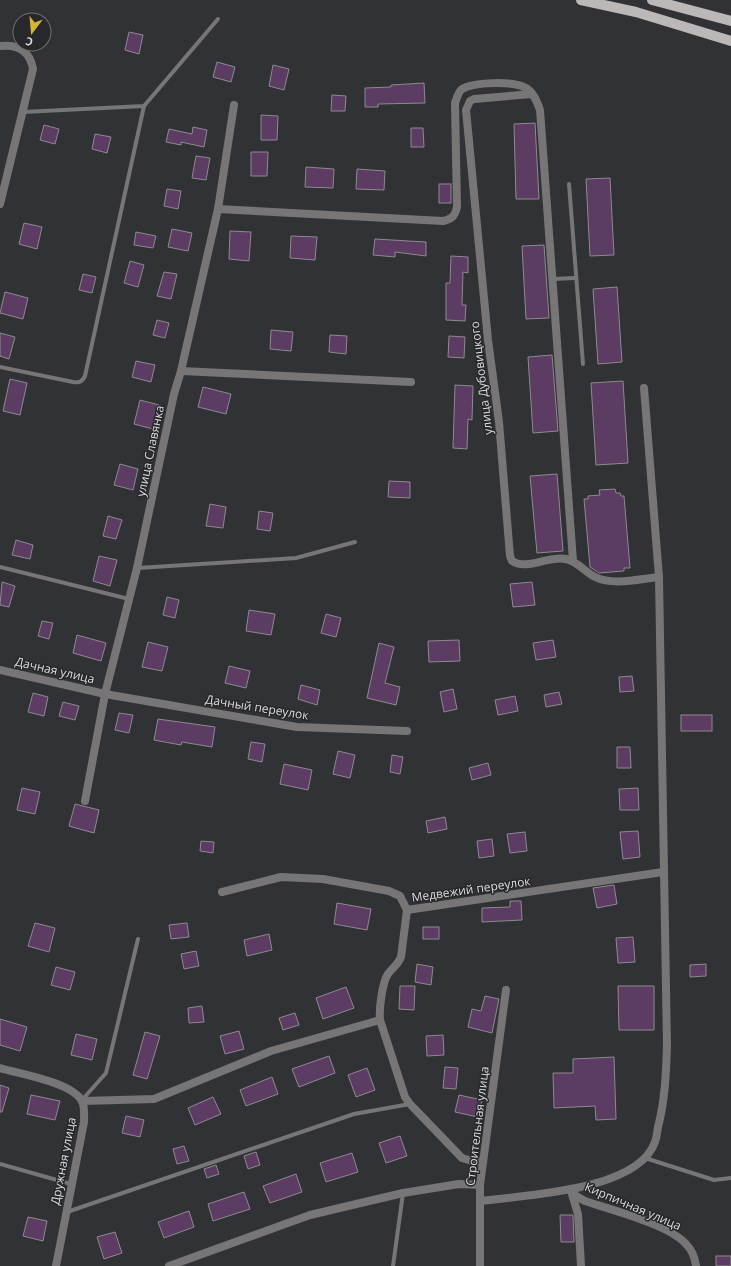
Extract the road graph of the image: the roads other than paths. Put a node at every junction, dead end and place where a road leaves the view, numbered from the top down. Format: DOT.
graph roads {
  1 [pos="581,0"];
  2 [pos="652,0"];
  3 [pos="218,19"];
  4 [pos="731,21"];
  5 [pos="731,41"];
  6 [pos="0,46"];
  7 [pos="532,94"];
  8 [pos="234,105"];
  9 [pos="144,106"];
  10 [pos="23,112"];
  11 [pos="568,184"];
  12 [pos="0,204"];
  13 [pos="218,209"];
  14 [pos="575,278"];
  15 [pos="553,279"];
  16 [pos="583,364"];
  17 [pos="0,367"];
  18 [pos="181,371"];
  19 [pos="411,382"];
  20 [pos="644,388"];
  21 [pos="355,542"];
  22 [pos="573,561"];
  23 [pos="0,566"];
  24 [pos="137,568"];
  25 [pos="659,577"];
  26 [pos="129,600"];
  27 [pos="0,670"];
  28 [pos="105,694"];
  29 [pos="407,731"];
  30 [pos="84,801"];
  31 [pos="663,872"];
  32 [pos="222,892"];
  33 [pos="407,910"];
  34 [pos="138,939"];
  35 [pos="506,990"];
  36 [pos="380,1020"];
  37 [pos="0,1068"];
  38 [pos="82,1101"];
  39 [pos="410,1104"];
  40 [pos="645,1158"];
  41 [pos="483,1160"];
  42 [pos="0,1164"];
  43 [pos="731,1178"];
  44 [pos="71,1184"];
  45 [pos="480,1185"];
  46 [pos="571,1189"];
  47 [pos="403,1193"];
  48 [pos="481,1201"];
  49 [pos="65,1213"];
  50 [pos="393,1265"];
  51 [pos="56,1266"];
  52 [pos="169,1266"];
  53 [pos="388,1266"];
  54 [pos="480,1266"];
  55 [pos="580,1266"];
  56 [pos="696,1266"];
  1 -- 5 [label="main road"];
  2 -- 4 [label="main road"];
  3 -- 9 [label="lane"];
  6 -- 10 [label="street"];
  7 -- 13 [label="street"];
  7 -- 15 [label="street"];
  7 -- 22 [label="street, улица Дубовицкого"];
  8 -- 13 [label="street, улица Славянка"];
  9 -- 10 [label="lane"];
  9 -- 17 [label="lane"];
  10 -- 12 [label="street"];
  11 -- 14 [label="lane"];
  13 -- 18 [label="street, улица Славянка"];
  14 -- 15 [label="lane"];
  14 -- 16 [label="lane"];
  15 -- 22 [label="street"];
  18 -- 19 [label="street"];
  18 -- 24 [label="street, улица Славянка"];
  20 -- 25 [label="street"];
  21 -- 24 [label="lane"];
  22 -- 25 [label="street, улица Дубовицкого"];
  23 -- 26 [label="lane"];
  24 -- 26 [label="street, улица Славянка"];
  25 -- 31 [label="street"];
  26 -- 28 [label="street, улица Славянка"];
  27 -- 28 [label="street, Дачная улица"];
  28 -- 29 [label="street, Дачный переулок"];
  28 -- 30 [label="street, улица Славянка"];
  31 -- 33 [label="street, Медвежий переулок"];
  31 -- 40 [label="street"];
  32 -- 33 [label="street, Медвежий переулок"];
  33 -- 36 [label="street"];
  34 -- 38 [label="lane"];
  35 -- 41 [label="street, Строительная улица"];
  36 -- 38 [label="street"];
  36 -- 39 [label="street"];
  37 -- 38 [label="street"];
  38 -- 44 [label="street, Дружная улица"];
  39 -- 41 [label="street"];
  39 -- 49 [label="lane"];
  40 -- 43 [label="lane"];
  40 -- 46 [label="street"];
  41 -- 45 [label="street, Строительная улица"];
  42 -- 44 [label="lane"];
  44 -- 49 [label="street, Дружная улица"];
  45 -- 47 [label="street"];
  45 -- 48 [label="street, Строительная улица"];
  46 -- 48 [label="street"];
  46 -- 55 [label="street"];
  46 -- 56 [label="street, Кирпичная улица"];
  47 -- 50 [label="lane"];
  47 -- 52 [label="street"];
  48 -- 54 [label="street, Строительная улица"];
  49 -- 51 [label="street, Дружная улица"];
  50 -- 53 [label="lane"];
}
